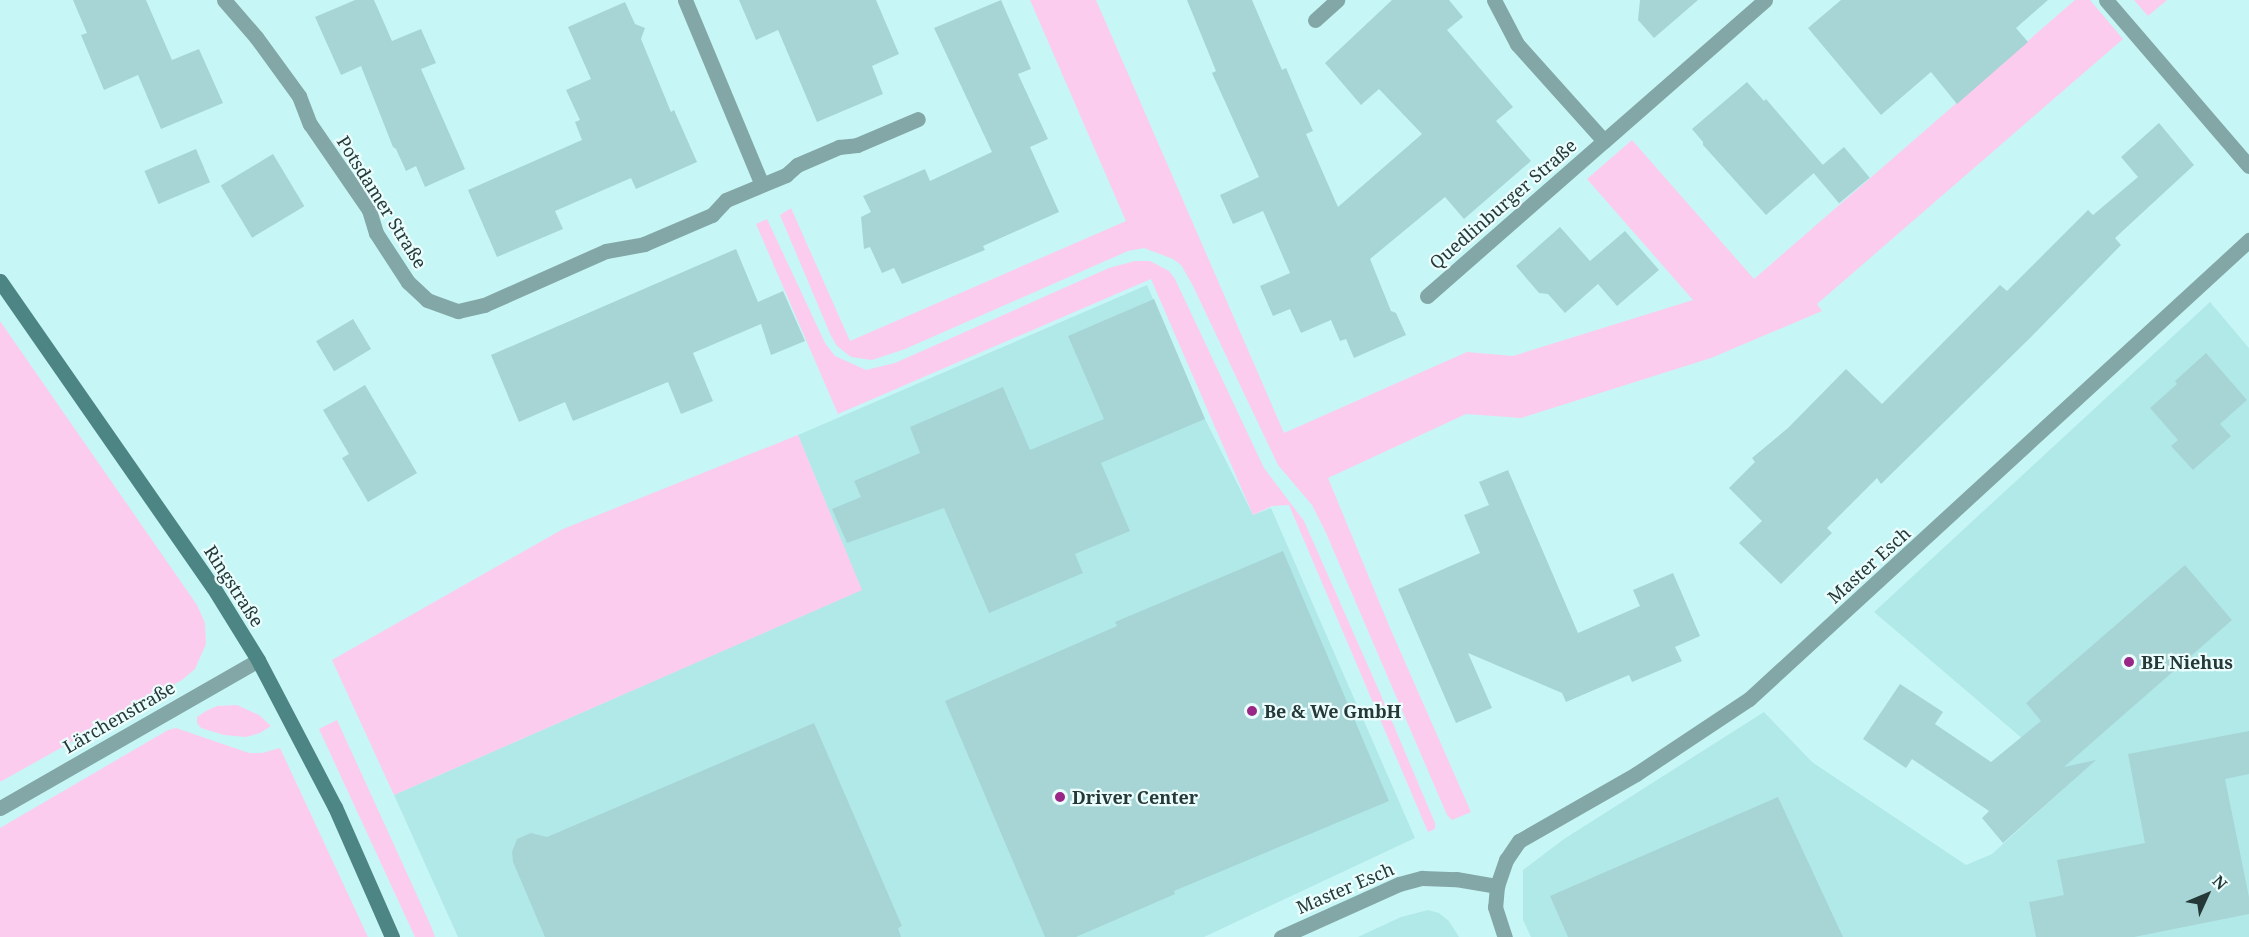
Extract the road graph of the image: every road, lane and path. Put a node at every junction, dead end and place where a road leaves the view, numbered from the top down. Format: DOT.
graph roads {
  1 [pos="224,0"];
  2 [pos="685,0"];
  3 [pos="1337,0"];
  4 [pos="1494,0"];
  5 [pos="1765,0"];
  6 [pos="2106,0"];
  7 [pos="1315,20"];
  8 [pos="918,119"];
  9 [pos="1604,141"];
  10 [pos="2249,166"];
  11 [pos="762,184"];
  12 [pos="2249,240"];
  13 [pos="0,281"];
  14 [pos="1427,296"];
  15 [pos="258,660"];
  16 [pos="0,808"];
  17 [pos="1497,886"];
  18 [pos="392,937"];
  19 [pos="1281,937"];
  20 [pos="1505,937"];
  1 -- 11 [label="street, Potsdamer Straße"];
  2 -- 11 [label="street"];
  3 -- 7 [label="street"];
  4 -- 9 [label="street, Quedlinburger Straße"];
  5 -- 9 [label="street, Quedlinburger Straße"];
  6 -- 10 [label="street"];
  8 -- 11 [label="street, Potsdamer Straße"];
  9 -- 14 [label="street, Quedlinburger Straße"];
  12 -- 17 [label="street, Master Esch"];
  13 -- 15 [label="main road, Ringstraße"];
  15 -- 16 [label="street, Lärchenstraße"];
  15 -- 18 [label="main road, Ringstraße"];
  17 -- 19 [label="street, Master Esch"];
  17 -- 20 [label="street, Master Esch"];
}
